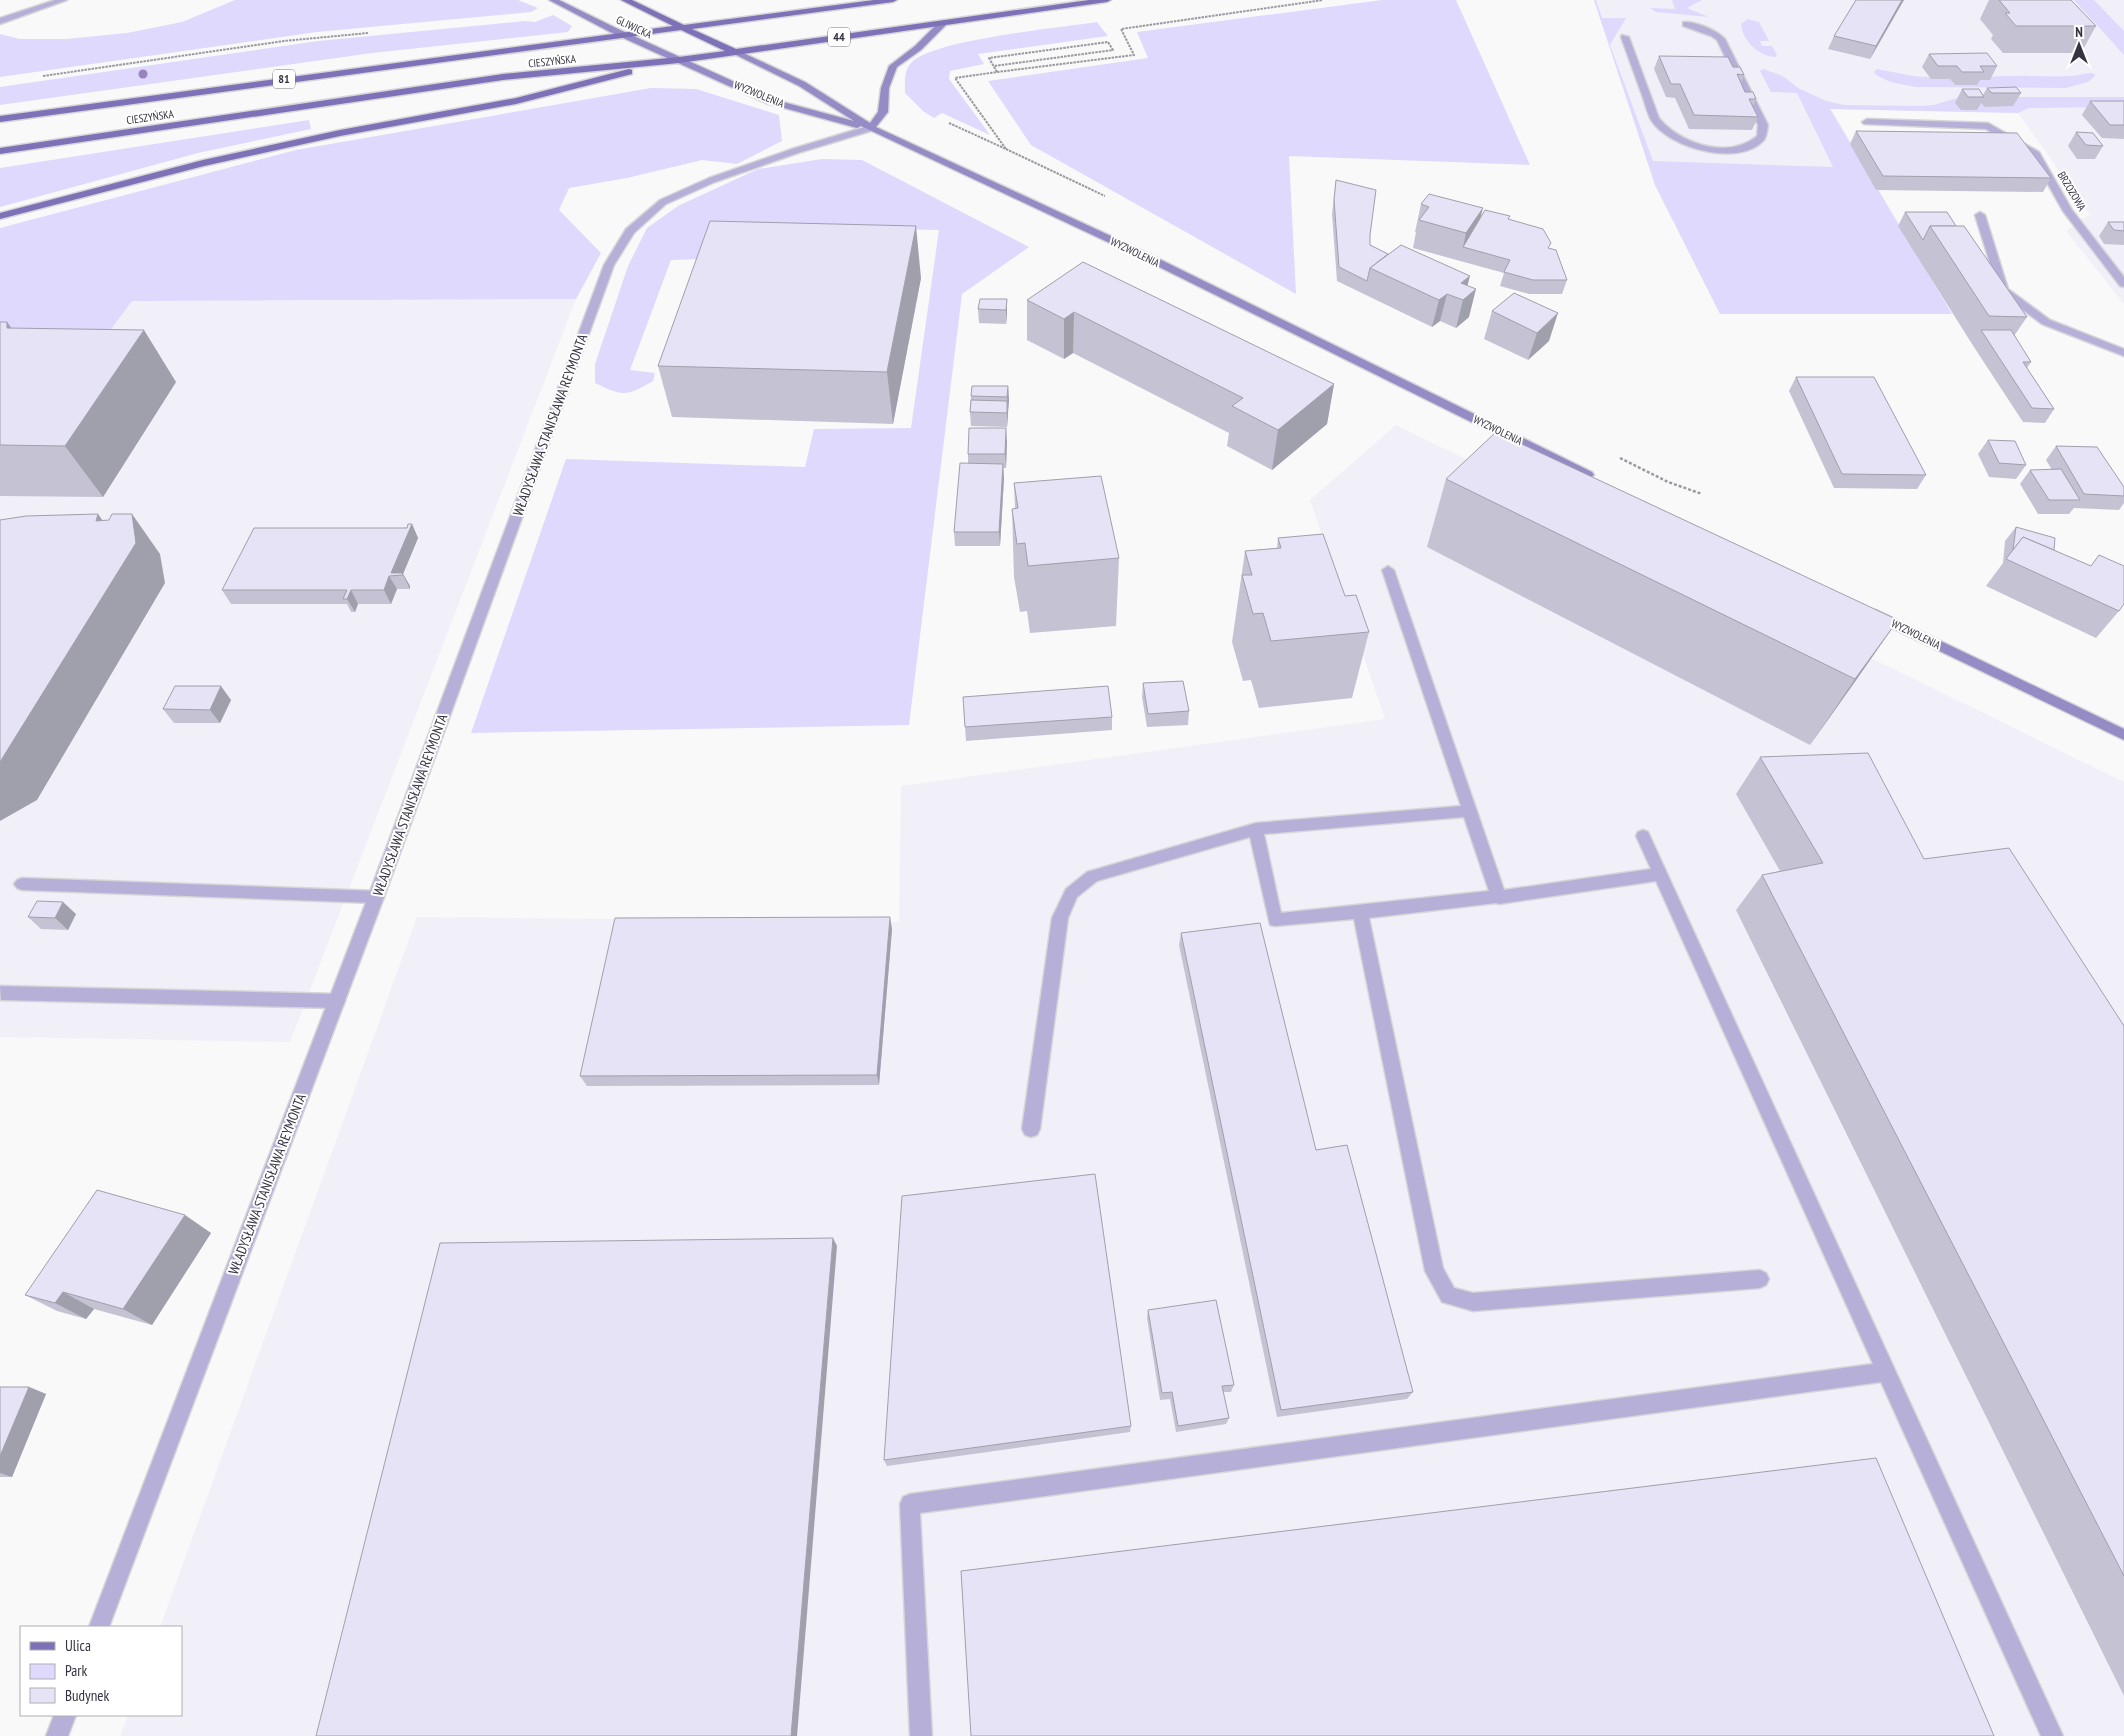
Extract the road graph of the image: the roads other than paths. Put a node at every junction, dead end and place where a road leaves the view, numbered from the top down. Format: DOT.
graph roads {
  1 [pos="63,0"];
  2 [pos="553,0"];
  3 [pos="624,0"];
  4 [pos="893,0"];
  5 [pos="1107,0"];
  6 [pos="20,15"];
  7 [pos="0,16"];
  8 [pos="0,21"];
  9 [pos="943,23"];
  10 [pos="1686,24"];
  11 [pos="683,28"];
  12 [pos="627,36"];
  13 [pos="1624,37"];
  14 [pos="734,52"];
  15 [pos="678,60"];
  16 [pos="0,119"];
  17 [pos="1867,122"];
  18 [pos="871,128"];
  19 [pos="0,151"];
  20 [pos="1980,215"];
  21 [pos="0,216"];
  22 [pos="2124,284"];
  23 [pos="2124,353"];
  24 [pos="1603,482"];
  25 [pos="1388,570"];
  26 [pos="1861,607"];
  27 [pos="2124,735"];
  28 [pos="1471,811"];
  29 [pos="1256,829"];
  30 [pos="1642,836"];
  31 [pos="1660,874"];
  32 [pos="22,884"];
  33 [pos="376,897"];
  34 [pos="1499,898"];
  35 [pos="1360,913"];
  36 [pos="1,993"];
  37 [pos="337,1001"];
  38 [pos="1031,1129"];
  39 [pos="1760,1279"];
  40 [pos="1886,1372"];
  41 [pos="98,1626"];
  42 [pos="65,1716"];
  43 [pos="57,1736"];
  44 [pos="922,1736"];
  45 [pos="2052,1736"];
  1 -- 6 [label="street"];
  2 -- 12 [label="street, GLIWICKA"];
  3 -- 11 [label="main road, GLIWICKA"];
  4 -- 11 [label="main road, CIESZYŃSKA / 81"];
  5 -- 9 [label="main road, CIESZYŃSKA / 44"];
  6 -- 7 [label="street"];
  6 -- 8 [label="street"];
  9 -- 14 [label="main road, CIESZYŃSKA / 44"];
  9 -- 18 [label="street"];
  10 -- 13 [label="street"];
  11 -- 12 [label="main road, CIESZYŃSKA / 81"];
  11 -- 14 [label="main road, GLIWICKA"];
  12 -- 15 [label="street, GLIWICKA"];
  12 -- 16 [label="main road, CIESZYŃSKA / 81"];
  14 -- 15 [label="main road, CIESZYŃSKA / 44"];
  14 -- 18 [label="street, WYZWOLENIA"];
  15 -- 18 [label="street, WYZWOLENIA"];
  15 -- 19 [label="main road, CIESZYŃSKA / 81"];
  15 -- 21 [label="main road"];
  17 -- 22 [label="street, BRZOZOWA"];
  18 -- 24 [label="street, WYZWOLENIA"];
  18 -- 33 [label="street, WŁADYSŁAWA STANISŁAWA REYMONTA"];
  20 -- 23 [label="street"];
  25 -- 28 [label="street"];
  26 -- 27 [label="street, WYZWOLENIA"];
  28 -- 29 [label="street"];
  28 -- 34 [label="street"];
  29 -- 35 [label="street"];
  29 -- 38 [label="street"];
  30 -- 31 [label="street"];
  31 -- 34 [label="street"];
  31 -- 40 [label="street"];
  32 -- 33 [label="street"];
  33 -- 37 [label="street, WŁADYSŁAWA STANISŁAWA REYMONTA"];
  34 -- 35 [label="street"];
  35 -- 39 [label="street"];
  36 -- 37 [label="street"];
  37 -- 41 [label="street, WŁADYSŁAWA STANISŁAWA REYMONTA"];
  40 -- 44 [label="street"];
  40 -- 45 [label="street"];
  42 -- 43 [label="street"];
}
